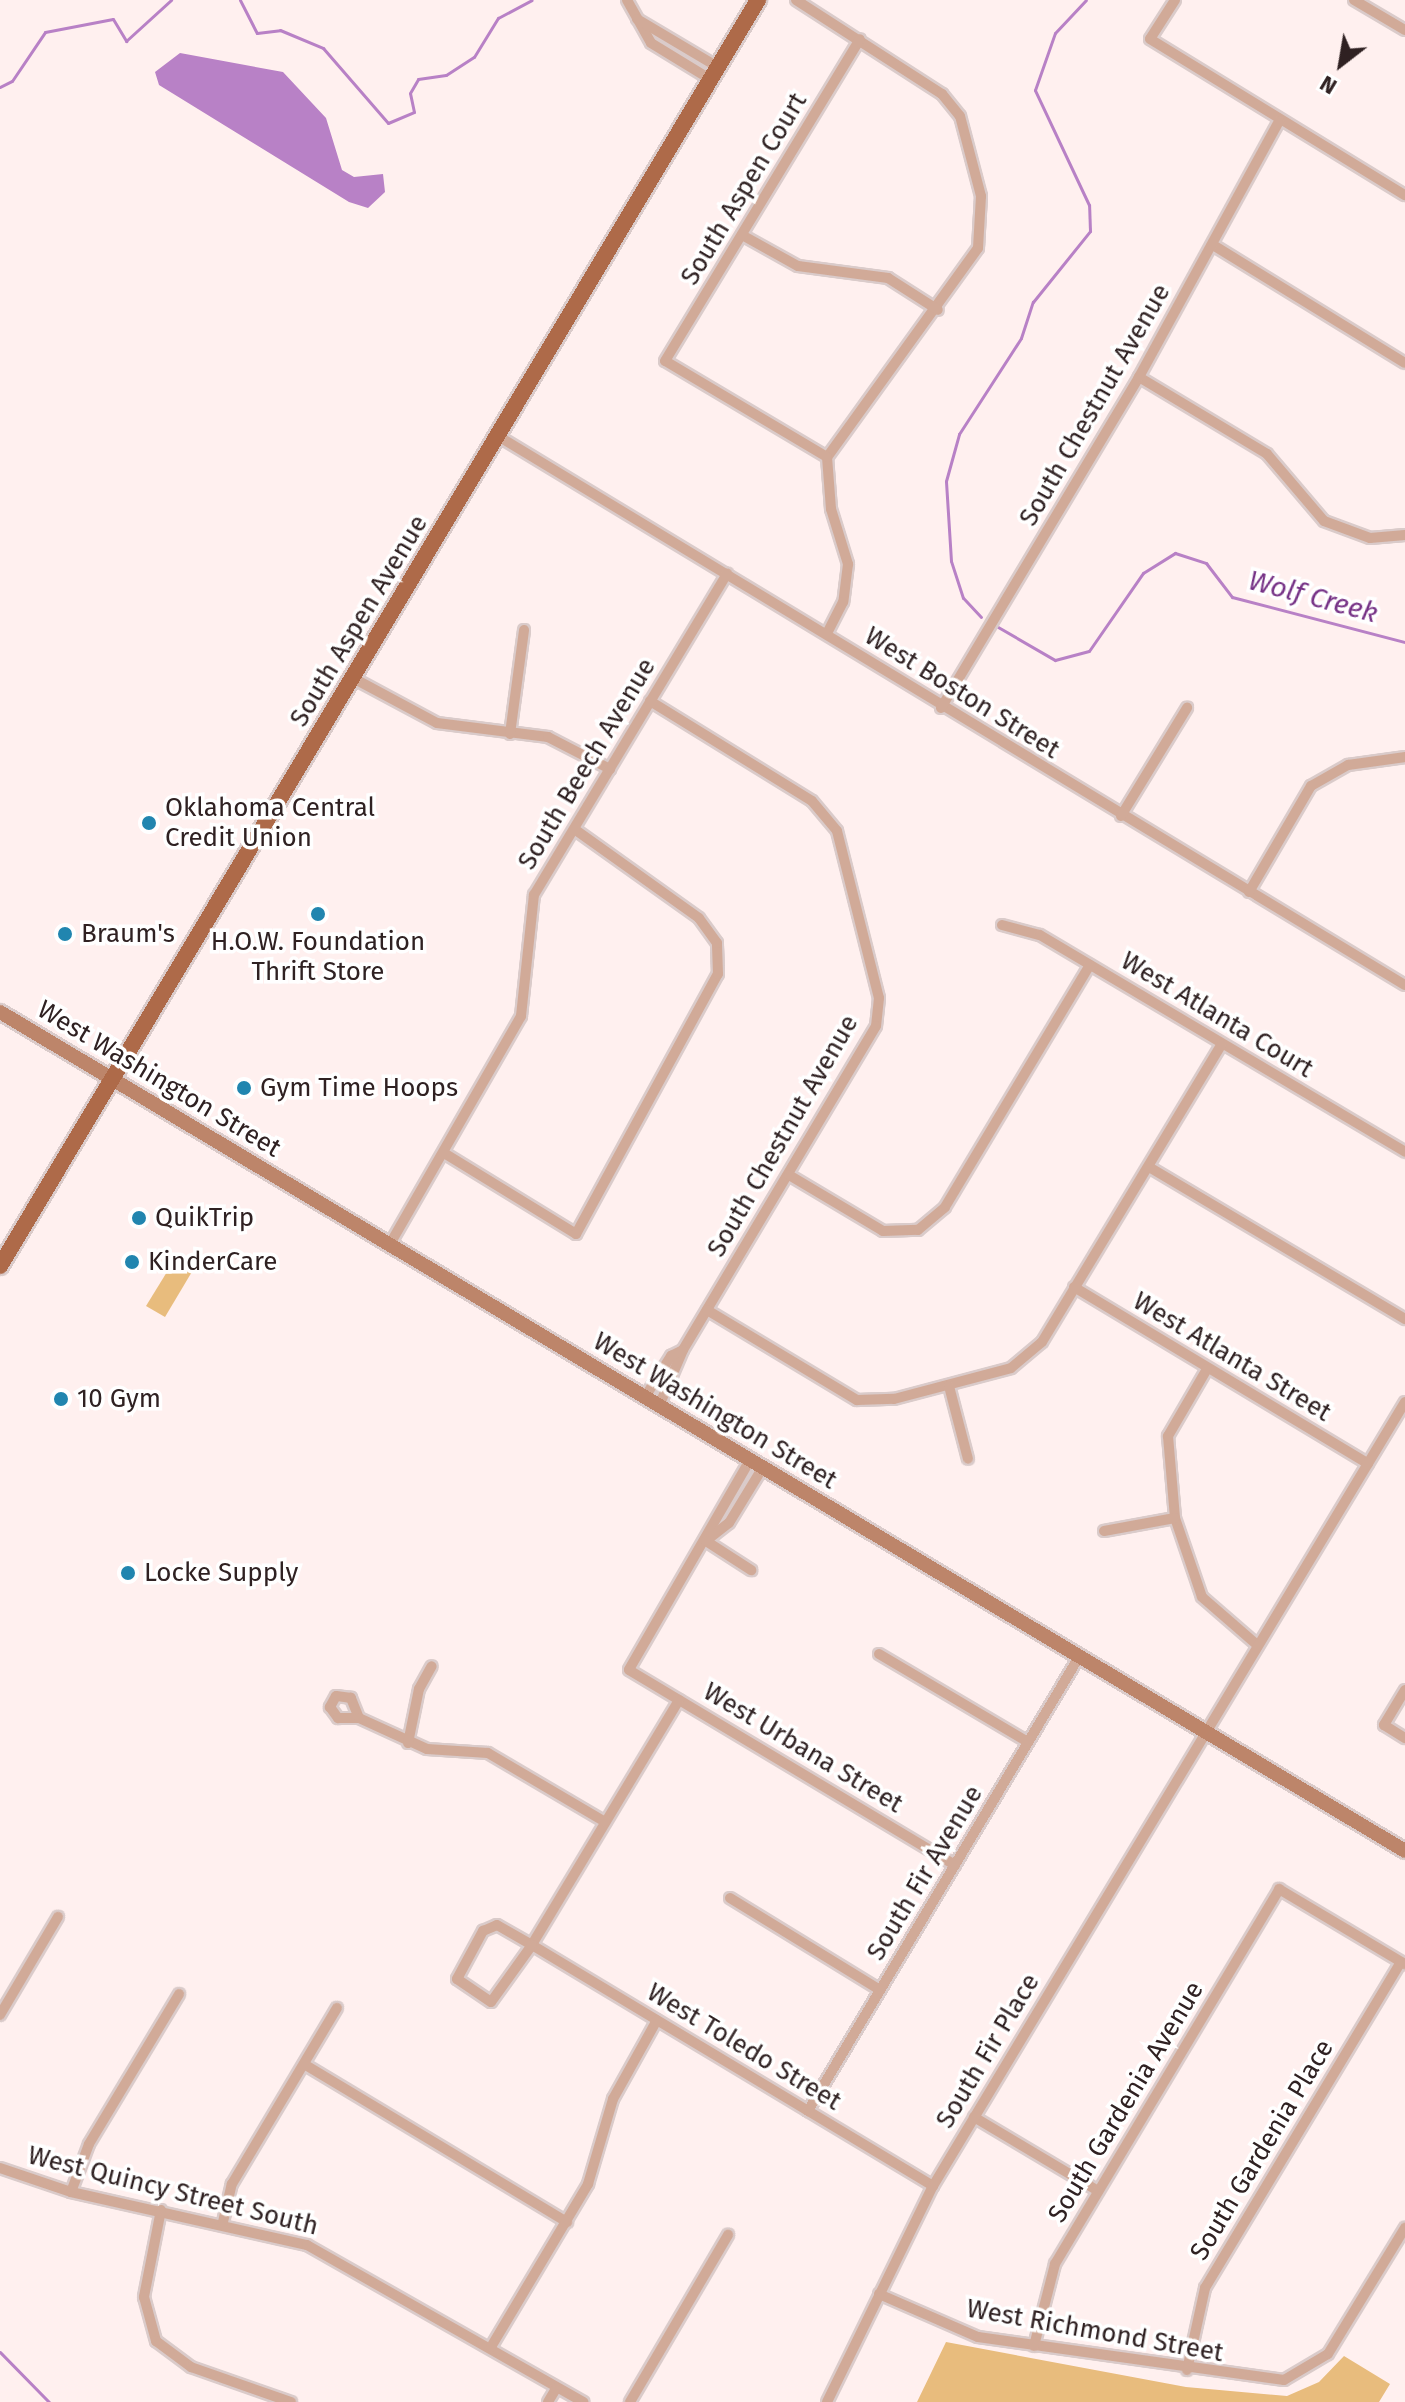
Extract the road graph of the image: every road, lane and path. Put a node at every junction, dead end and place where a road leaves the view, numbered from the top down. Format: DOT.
graph roads {
  1 [pos="627,0"];
  2 [pos="758,0"];
  3 [pos="796,0"];
  4 [pos="1175,0"];
  5 [pos="1354,0"];
  6 [pos="1405,30"];
  7 [pos="860,39"];
  8 [pos="714,73"];
  9 [pos="1279,121"];
  10 [pos="1405,195"];
  11 [pos="742,235"];
  12 [pos="1213,245"];
  13 [pos="938,310"];
  14 [pos="1405,363"];
  15 [pos="1139,377"];
  16 [pos="498,436"];
  17 [pos="827,457"];
  18 [pos="1405,535"];
  19 [pos="727,574"];
  20 [pos="524,630"];
  21 [pos="827,634"];
  22 [pos="353,678"];
  23 [pos="650,701"];
  24 [pos="941,708"];
  25 [pos="1187,708"];
  26 [pos="510,734"];
  27 [pos="1405,757"];
  28 [pos="610,769"];
  29 [pos="1121,816"];
  30 [pos="574,829"];
  31 [pos="1249,892"];
  32 [pos="1002,925"];
  33 [pos="1090,965"];
  34 [pos="1405,985"];
  35 [pos="0,1012"];
  36 [pos="1221,1045"];
  37 [pos="112,1079"];
  38 [pos="1405,1152"];
  39 [pos="444,1153"];
  40 [pos="1149,1167"];
  41 [pos="789,1175"];
  42 [pos="390,1244"];
  43 [pos="0,1266"];
  44 [pos="1074,1287"];
  45 [pos="707,1310"];
  46 [pos="1405,1319"];
  47 [pos="683,1350"];
  48 [pos="1207,1369"];
  49 [pos="949,1386"];
  50 [pos="645,1397"];
  51 [pos="1405,1402"];
  52 [pos="659,1406"];
  53 [pos="968,1459"];
  54 [pos="756,1464"];
  55 [pos="1368,1464"];
  56 [pos="1175,1518"];
  57 [pos="1104,1531"];
  58 [pos="706,1541"];
  59 [pos="751,1570"];
  60 [pos="1256,1644"];
  61 [pos="879,1654"];
  62 [pos="1079,1657"];
  63 [pos="432,1666"];
  64 [pos="1405,1690"];
  65 [pos="679,1700"];
  66 [pos="359,1718"];
  67 [pos="1205,1731"];
  68 [pos="1405,1738"];
  69 [pos="1028,1742"];
  70 [pos="408,1743"];
  71 [pos="605,1822"];
  72 [pos="1405,1851"];
  73 [pos="955,1865"];
  74 [pos="730,1898"];
  75 [pos="58,1917"];
  76 [pos="532,1945"];
  77 [pos="1403,1963"];
  78 [pos="880,1990"];
  79 [pos="179,1994"];
  80 [pos="337,2008"];
  81 [pos="0,2015"];
  82 [pos="657,2020"];
  83 [pos="304,2064"];
  84 [pos="808,2111"];
  85 [pos="974,2117"];
  86 [pos="0,2168"];
  87 [pos="933,2186"];
  88 [pos="1098,2191"];
  89 [pos="71,2192"];
  90 [pos="161,2210"];
  91 [pos="223,2222"];
  92 [pos="567,2222"];
  93 [pos="1405,2228"];
  94 [pos="728,2235"];
  95 [pos="879,2294"];
  96 [pos="1034,2346"];
  97 [pos="491,2347"];
  98 [pos="1187,2370"];
  99 [pos="557,2387"];
  100 [pos="291,2402"];
  101 [pos="548,2402"];
  102 [pos="583,2402"];
  103 [pos="630,2402"];
  104 [pos="827,2402"];
  1 -- 8 [label="street"];
  2 -- 8 [label="main road, South Aspen Avenue"];
  3 -- 7 [label="street"];
  4 -- 9 [label="street"];
  5 -- 6 [label="street"];
  7 -- 11 [label="street, South Aspen Court"];
  7 -- 13 [label="street"];
  8 -- 16 [label="main road, South Aspen Avenue"];
  9 -- 10 [label="street"];
  9 -- 12 [label="street, South Chestnut Avenue"];
  11 -- 13 [label="street"];
  11 -- 17 [label="street, South Aspen Court"];
  12 -- 14 [label="street"];
  12 -- 15 [label="street, South Chestnut Avenue"];
  13 -- 17 [label="street"];
  15 -- 18 [label="street"];
  15 -- 24 [label="street, South Chestnut Avenue"];
  16 -- 19 [label="street, West Boston Street"];
  16 -- 22 [label="main road, South Aspen Avenue"];
  17 -- 21 [label="street"];
  19 -- 21 [label="street, West Boston Street"];
  19 -- 23 [label="street, South Beech Avenue"];
  20 -- 26 [label="street"];
  21 -- 24 [label="street, West Boston Street"];
  22 -- 26 [label="street"];
  22 -- 37 [label="main road, South Aspen Avenue"];
  23 -- 28 [label="street, South Beech Avenue"];
  23 -- 41 [label="street, South Chestnut Avenue"];
  24 -- 29 [label="street, West Boston Street"];
  25 -- 29 [label="street"];
  26 -- 28 [label="street"];
  27 -- 31 [label="street"];
  28 -- 30 [label="street, South Beech Avenue"];
  29 -- 31 [label="street, West Boston Street"];
  30 -- 39 [label="street, South Beech Avenue"];
  30 -- 39 [label="street"];
  31 -- 34 [label="street, West Boston Street"];
  32 -- 33 [label="street, West Atlanta Court"];
  33 -- 36 [label="street, West Atlanta Court"];
  33 -- 41 [label="street"];
  35 -- 37 [label="main road, West Washington Street"];
  36 -- 38 [label="street, West Atlanta Court"];
  36 -- 40 [label="street"];
  37 -- 42 [label="main road, West Washington Street"];
  37 -- 43 [label="main road, South Aspen Avenue"];
  39 -- 42 [label="street, South Beech Avenue"];
  40 -- 44 [label="street"];
  40 -- 46 [label="street"];
  41 -- 45 [label="street, South Chestnut Avenue"];
  42 -- 50 [label="main road, West Washington Street"];
  44 -- 48 [label="street, West Atlanta Street"];
  44 -- 49 [label="street"];
  45 -- 47 [label="street, South Chestnut Avenue"];
  45 -- 49 [label="street"];
  47 -- 50 [label="street, South Chestnut Avenue"];
  47 -- 52 [label="street, South Chestnut Avenue"];
  48 -- 55 [label="street, West Atlanta Street"];
  48 -- 56 [label="street"];
  49 -- 53 [label="street"];
  50 -- 52 [label="main road, West Washington Street"];
  51 -- 55 [label="street"];
  52 -- 54 [label="main road, West Washington Street"];
  54 -- 58 [label="street"];
  54 -- 62 [label="main road, West Washington Street"];
  55 -- 60 [label="street"];
  56 -- 57 [label="street"];
  56 -- 60 [label="street"];
  58 -- 59 [label="street"];
  58 -- 65 [label="street, West Urbana Street"];
  60 -- 67 [label="street"];
  61 -- 69 [label="street"];
  62 -- 67 [label="main road, West Washington Street"];
  62 -- 69 [label="street, South Fir Avenue"];
  63 -- 70 [label="street"];
  64 -- 68 [label="street"];
  65 -- 71 [label="street"];
  65 -- 73 [label="street, West Urbana Street"];
  66 -- 70 [label="street"];
  67 -- 72 [label="main road, West Washington Street"];
  67 -- 85 [label="street, South Fir Place"];
  69 -- 73 [label="street, South Fir Avenue"];
  70 -- 71 [label="street"];
  71 -- 76 [label="street"];
  73 -- 78 [label="street, South Fir Avenue"];
  74 -- 78 [label="street"];
  75 -- 81 [label="street"];
  76 -- 76 [label="street"];
  76 -- 82 [label="street, West Toledo Street"];
  77 -- 88 [label="street, South Gardenia Avenue"];
  77 -- 98 [label="street, South Gardenia Place"];
  78 -- 84 [label="street, South Fir Avenue"];
  79 -- 89 [label="street"];
  80 -- 83 [label="street"];
  82 -- 84 [label="street, West Toledo Street"];
  82 -- 92 [label="street"];
  83 -- 91 [label="street"];
  83 -- 92 [label="street"];
  84 -- 87 [label="street, West Toledo Street"];
  85 -- 87 [label="street, South Fir Place"];
  85 -- 88 [label="street"];
  86 -- 89 [label="street, West Quincy Street South"];
  87 -- 95 [label="street, South Fir Place"];
  88 -- 96 [label="street, South Gardenia Avenue"];
  89 -- 90 [label="street, West Quincy Street South"];
  90 -- 91 [label="street, West Quincy Street South"];
  90 -- 100 [label="street"];
  91 -- 97 [label="street, West Quincy Street South"];
  92 -- 97 [label="street"];
  93 -- 98 [label="street, West Richmond Street"];
  94 -- 103 [label="street"];
  95 -- 96 [label="street, West Richmond Street"];
  95 -- 104 [label="street, South Fir Place"];
  96 -- 98 [label="street, West Richmond Street"];
  97 -- 99 [label="street, West Quincy Street South"];
  99 -- 101 [label="street"];
  99 -- 102 [label="street, West Quincy Street South"];
}
